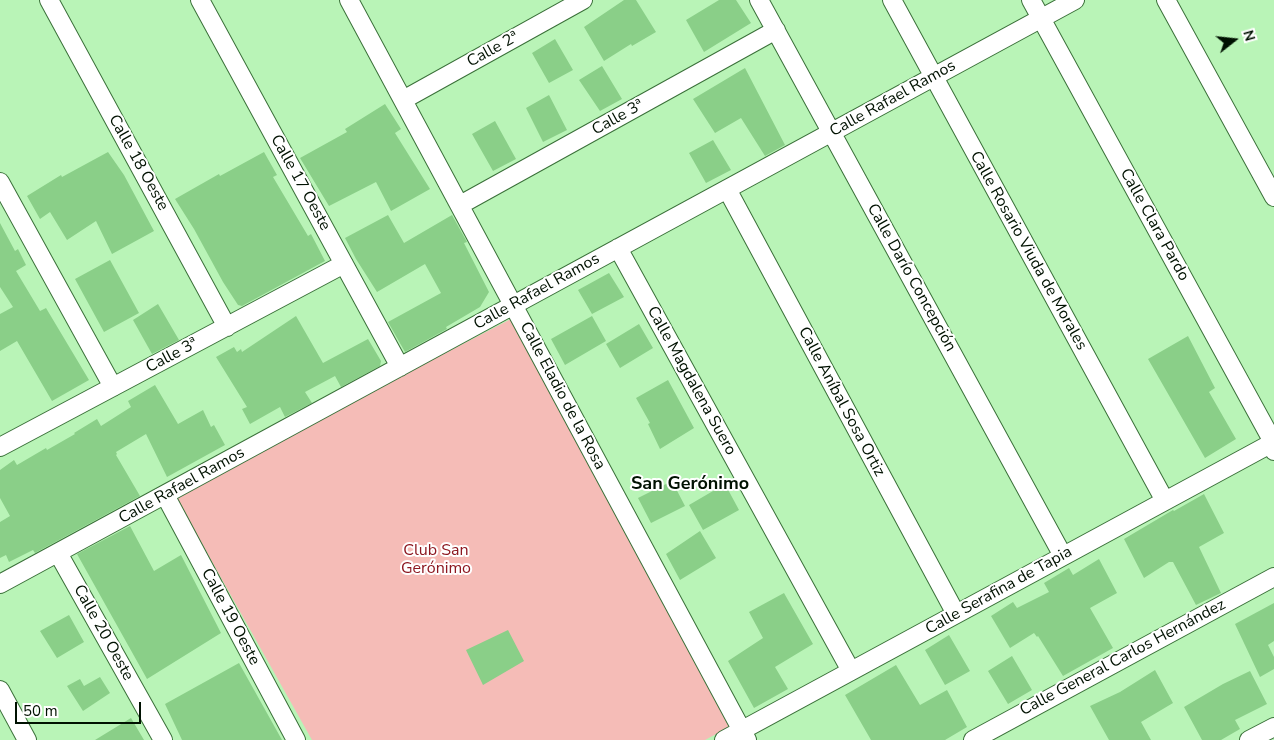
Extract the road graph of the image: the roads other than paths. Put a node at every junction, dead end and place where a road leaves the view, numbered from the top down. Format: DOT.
graph roads {
  1 [pos="49,0"];
  2 [pos="200,0"];
  3 [pos="349,0"];
  4 [pos="583,0"];
  5 [pos="759,0"];
  6 [pos="892,0"];
  7 [pos="1031,0"];
  8 [pos="1075,0"];
  9 [pos="1166,0"];
  10 [pos="1041,18"];
  11 [pos="776,30"];
  12 [pos="934,77"];
  13 [pos="403,100"];
  14 [pos="832,132"];
  15 [pos="0,182"];
  16 [pos="727,189"];
  17 [pos="1274,197"];
  18 [pos="460,206"];
  19 [pos="618,248"];
  20 [pos="344,264"];
  21 [pos="513,305"];
  22 [pos="227,327"];
  23 [pos="400,367"];
  24 [pos="113,387"];
  25 [pos="2,442"];
  26 [pos="1274,445"];
  27 [pos="165,495"];
  28 [pos="1165,501"];
  29 [pos="58,553"];
  30 [pos="1063,556"];
  31 [pos="1274,577"];
  32 [pos="0,584"];
  33 [pos="956,614"];
  34 [pos="851,671"];
  35 [pos="0,690"];
  36 [pos="1274,727"];
  37 [pos="745,735"];
  38 [pos="27,740"];
  39 [pos="163,740"];
  40 [pos="296,740"];
  41 [pos="724,740"];
  42 [pos="973,740"];
  43 [pos="1249,740"];
  1 -- 22 [label="street, Calle 18 Oeste"];
  2 -- 20 [label="street, Calle 17 Oeste"];
  3 -- 13 [label="street, Calle Eladio de la Rosa"];
  4 -- 13 [label="street, Calle 2ª"];
  5 -- 11 [label="street, Calle Darío Concepción"];
  6 -- 12 [label="street, Calle Rosario Viuda de Morales"];
  7 -- 10 [label="street, Calle Clara Pardo"];
  8 -- 10 [label="street, Calle Rafael Ramos"];
  9 -- 17 [label="street"];
  10 -- 12 [label="street, Calle Rafael Ramos"];
  10 -- 26 [label="street, Calle Clara Pardo"];
  11 -- 14 [label="street, Calle Darío Concepción"];
  11 -- 18 [label="street, Calle 3ª"];
  12 -- 14 [label="street, Calle Rafael Ramos"];
  12 -- 28 [label="street, Calle Rosario Viuda de Morales"];
  13 -- 18 [label="street, Calle Eladio de la Rosa"];
  14 -- 16 [label="street, Calle Rafael Ramos"];
  14 -- 30 [label="street, Calle Darío Concepción"];
  15 -- 24 [label="street"];
  16 -- 19 [label="street, Calle Rafael Ramos"];
  16 -- 33 [label="street, Calle Aníbal Sosa Ortiz"];
  18 -- 21 [label="street, Calle Eladio de la Rosa"];
  19 -- 21 [label="street, Calle Rafael Ramos"];
  19 -- 34 [label="street, Calle Magdalena Suero"];
  20 -- 22 [label="street, Calle 3ª"];
  20 -- 23 [label="street, Calle 17 Oeste"];
  21 -- 23 [label="street, Calle Rafael Ramos"];
  21 -- 37 [label="street, Calle Eladio de la Rosa"];
  22 -- 24 [label="street, Calle 3ª"];
  23 -- 27 [label="street, Calle Rafael Ramos"];
  24 -- 25 [label="street, Calle 3ª"];
  26 -- 28 [label="street, Calle Serafina de Tapia"];
  27 -- 29 [label="street, Calle Rafael Ramos"];
  27 -- 40 [label="street, Calle 19 Oeste"];
  28 -- 30 [label="street, Calle Serafina de Tapia"];
  29 -- 32 [label="street, Calle Rafael Ramos"];
  29 -- 39 [label="street, Calle 20 Oeste"];
  30 -- 33 [label="street, Calle Serafina de Tapia"];
  31 -- 42 [label="street, Calle General Carlos Hernández"];
  33 -- 34 [label="street, Calle Serafina de Tapia"];
  34 -- 37 [label="street, Calle Serafina de Tapia"];
  35 -- 38 [label="street"];
  36 -- 43 [label="street"];
  37 -- 41 [label="street, Calle Serafina de Tapia"];
}
